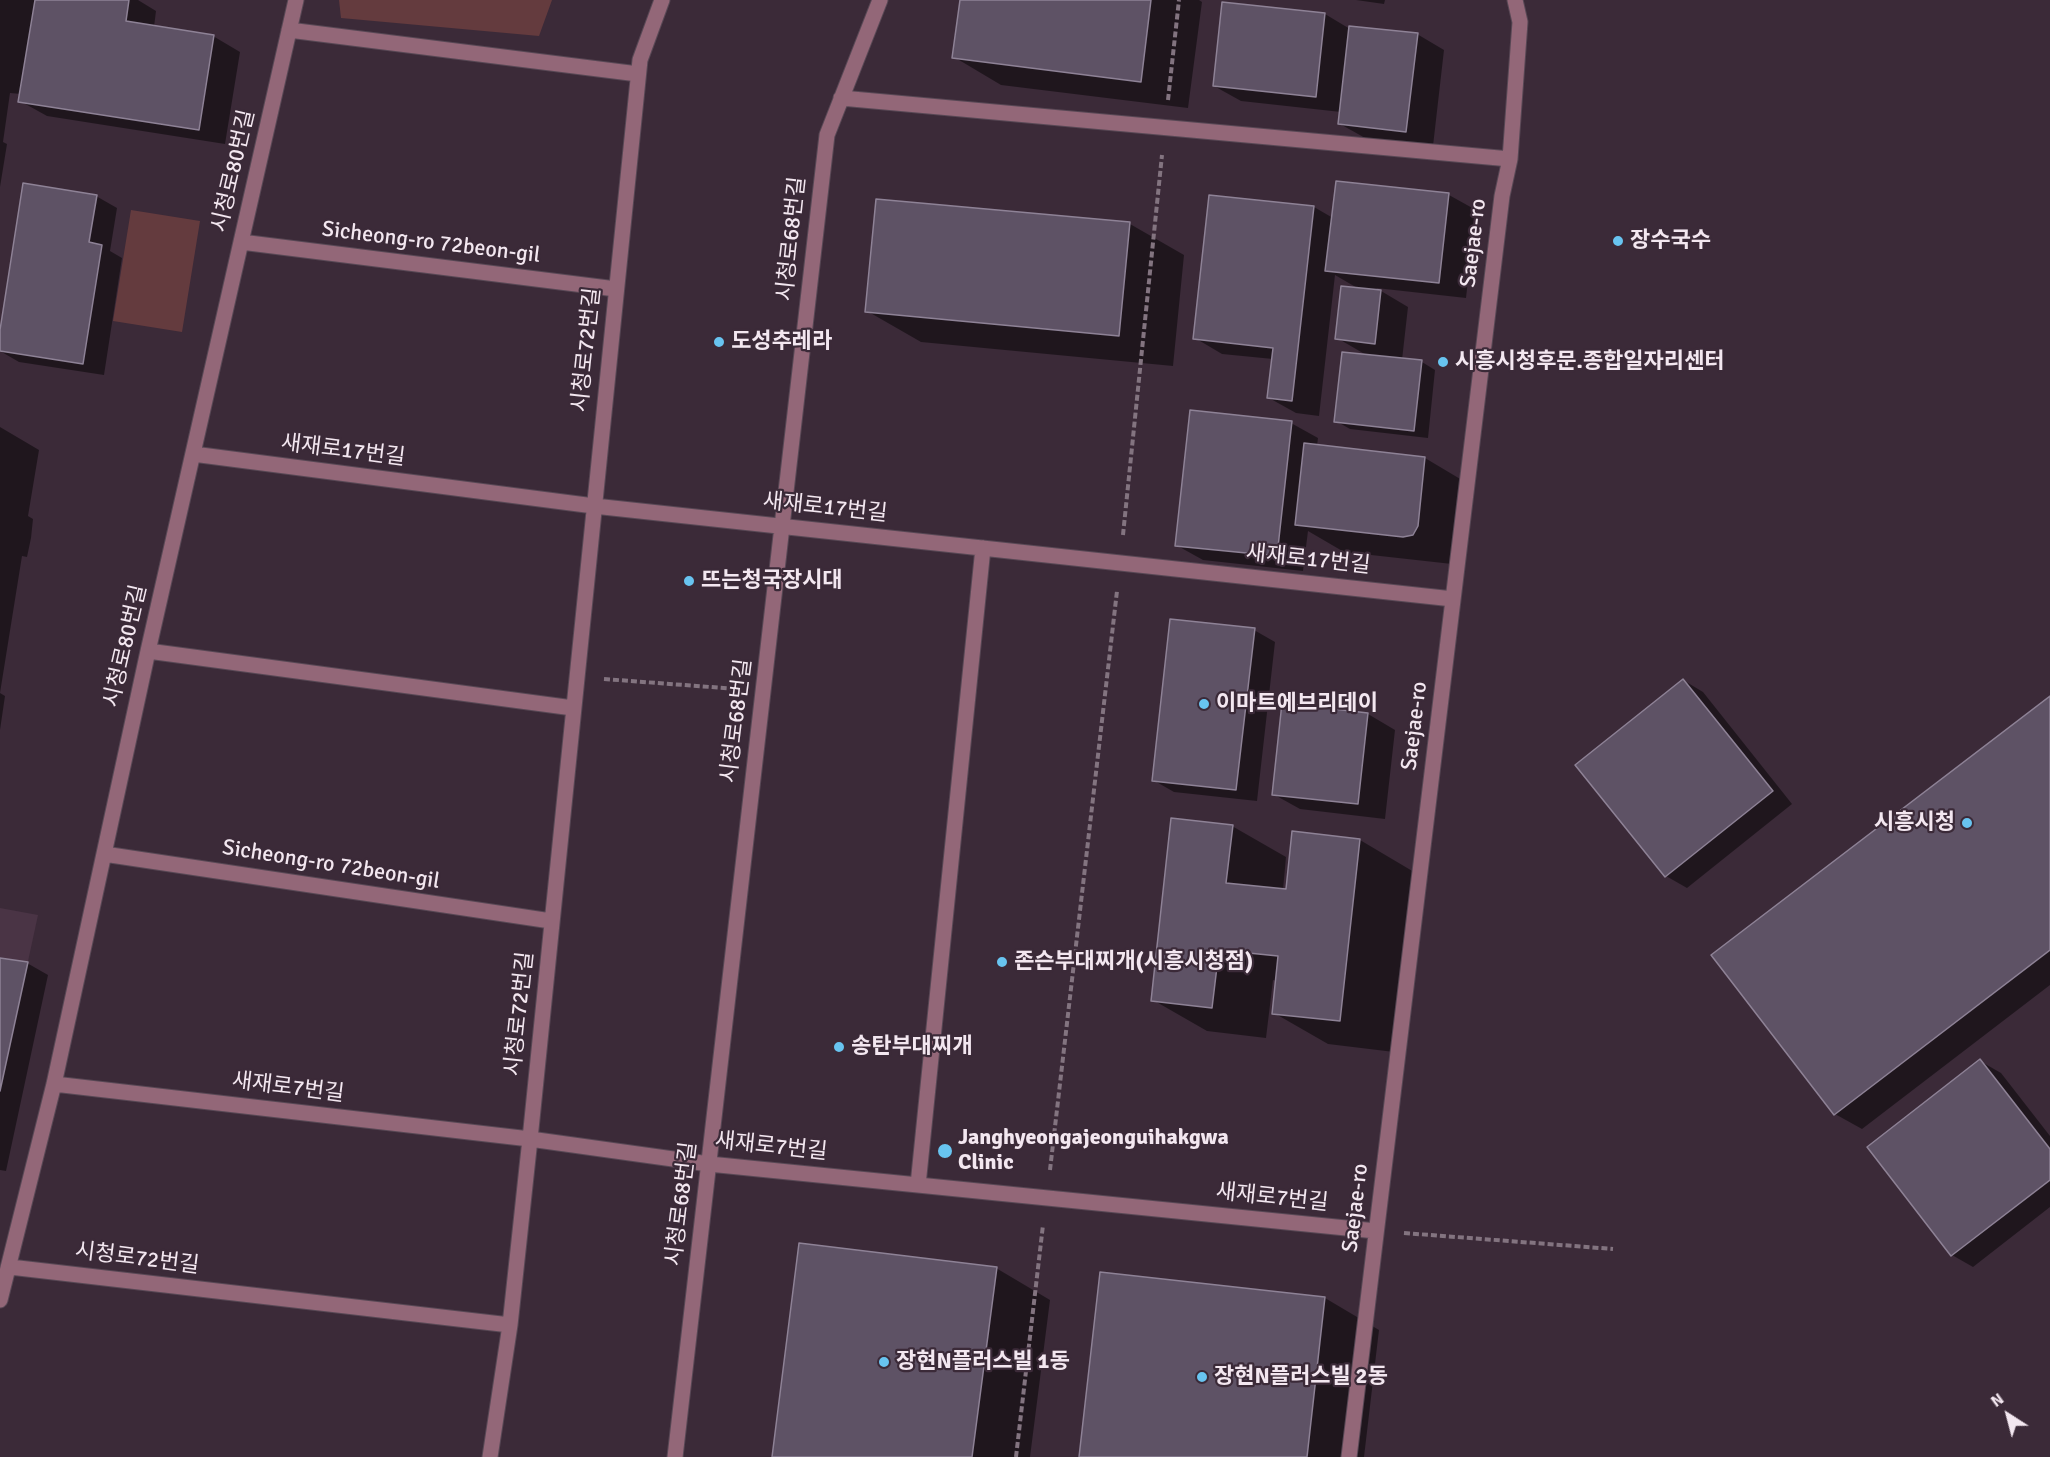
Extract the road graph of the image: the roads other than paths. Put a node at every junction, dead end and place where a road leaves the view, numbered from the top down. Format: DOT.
graph roads {
  1 [pos="296,0"];
  2 [pos="662,0"];
  3 [pos="880,0"];
  4 [pos="1515,0"];
  5 [pos="289,30"];
  6 [pos="638,74"];
  7 [pos="842,98"];
  8 [pos="1510,159"];
  9 [pos="241,242"];
  10 [pos="616,289"];
  11 [pos="193,454"];
  12 [pos="594,506"];
  13 [pos="782,526"];
  14 [pos="983,548"];
  15 [pos="1454,598"];
  16 [pos="148,651"];
  17 [pos="573,708"];
  18 [pos="104,854"];
  19 [pos="551,921"];
  20 [pos="54,1084"];
  21 [pos="530,1139"];
  22 [pos="709,1164"];
  23 [pos="918,1185"];
  24 [pos="1376,1231"];
  25 [pos="10,1267"];
  26 [pos="0,1300"];
  27 [pos="510,1325"];
  28 [pos="490,1457"];
  29 [pos="675,1457"];
  30 [pos="1349,1457"];
  1 -- 5 [label="street, 시청로80번길"];
  2 -- 6 [label="street, 시청로72번길"];
  3 -- 7 [label="street, 시청로68번길"];
  4 -- 8 [label="street, Saejae-ro"];
  5 -- 6 [label="street"];
  5 -- 9 [label="street, 시청로80번길"];
  6 -- 10 [label="street, 시청로72번길"];
  7 -- 8 [label="street"];
  7 -- 13 [label="street, 시청로68번길"];
  8 -- 15 [label="street, Saejae-ro"];
  9 -- 10 [label="street, Sicheong-ro 72beon-gil"];
  9 -- 11 [label="street, 시청로80번길"];
  10 -- 12 [label="street, 시청로72번길"];
  11 -- 12 [label="street, 새재로17번길"];
  11 -- 16 [label="street, 시청로80번길"];
  12 -- 13 [label="street, 새재로17번길"];
  12 -- 17 [label="street, 시청로72번길"];
  13 -- 14 [label="street, 새재로17번길"];
  13 -- 22 [label="street, 시청로68번길"];
  14 -- 15 [label="street, 새재로17번길"];
  14 -- 23 [label="street"];
  15 -- 24 [label="street, Saejae-ro"];
  16 -- 17 [label="street"];
  16 -- 18 [label="street, 시청로80번길"];
  17 -- 19 [label="street, 시청로72번길"];
  18 -- 19 [label="street, Sicheong-ro 72beon-gil"];
  18 -- 20 [label="street, 시청로80번길"];
  19 -- 21 [label="street, 시청로72번길"];
  20 -- 21 [label="street, 새재로7번길"];
  20 -- 25 [label="street, 시청로80번길"];
  21 -- 22 [label="street, 새재로7번길"];
  21 -- 27 [label="street, 시청로72번길"];
  22 -- 23 [label="street, 새재로7번길"];
  22 -- 29 [label="street, 시청로68번길"];
  23 -- 24 [label="street, 새재로7번길"];
  24 -- 30 [label="street, Saejae-ro"];
  25 -- 26 [label="street, 시청로80번길"];
  25 -- 27 [label="street, 시청로72번길"];
  27 -- 28 [label="street, 시청로72번길"];
}
